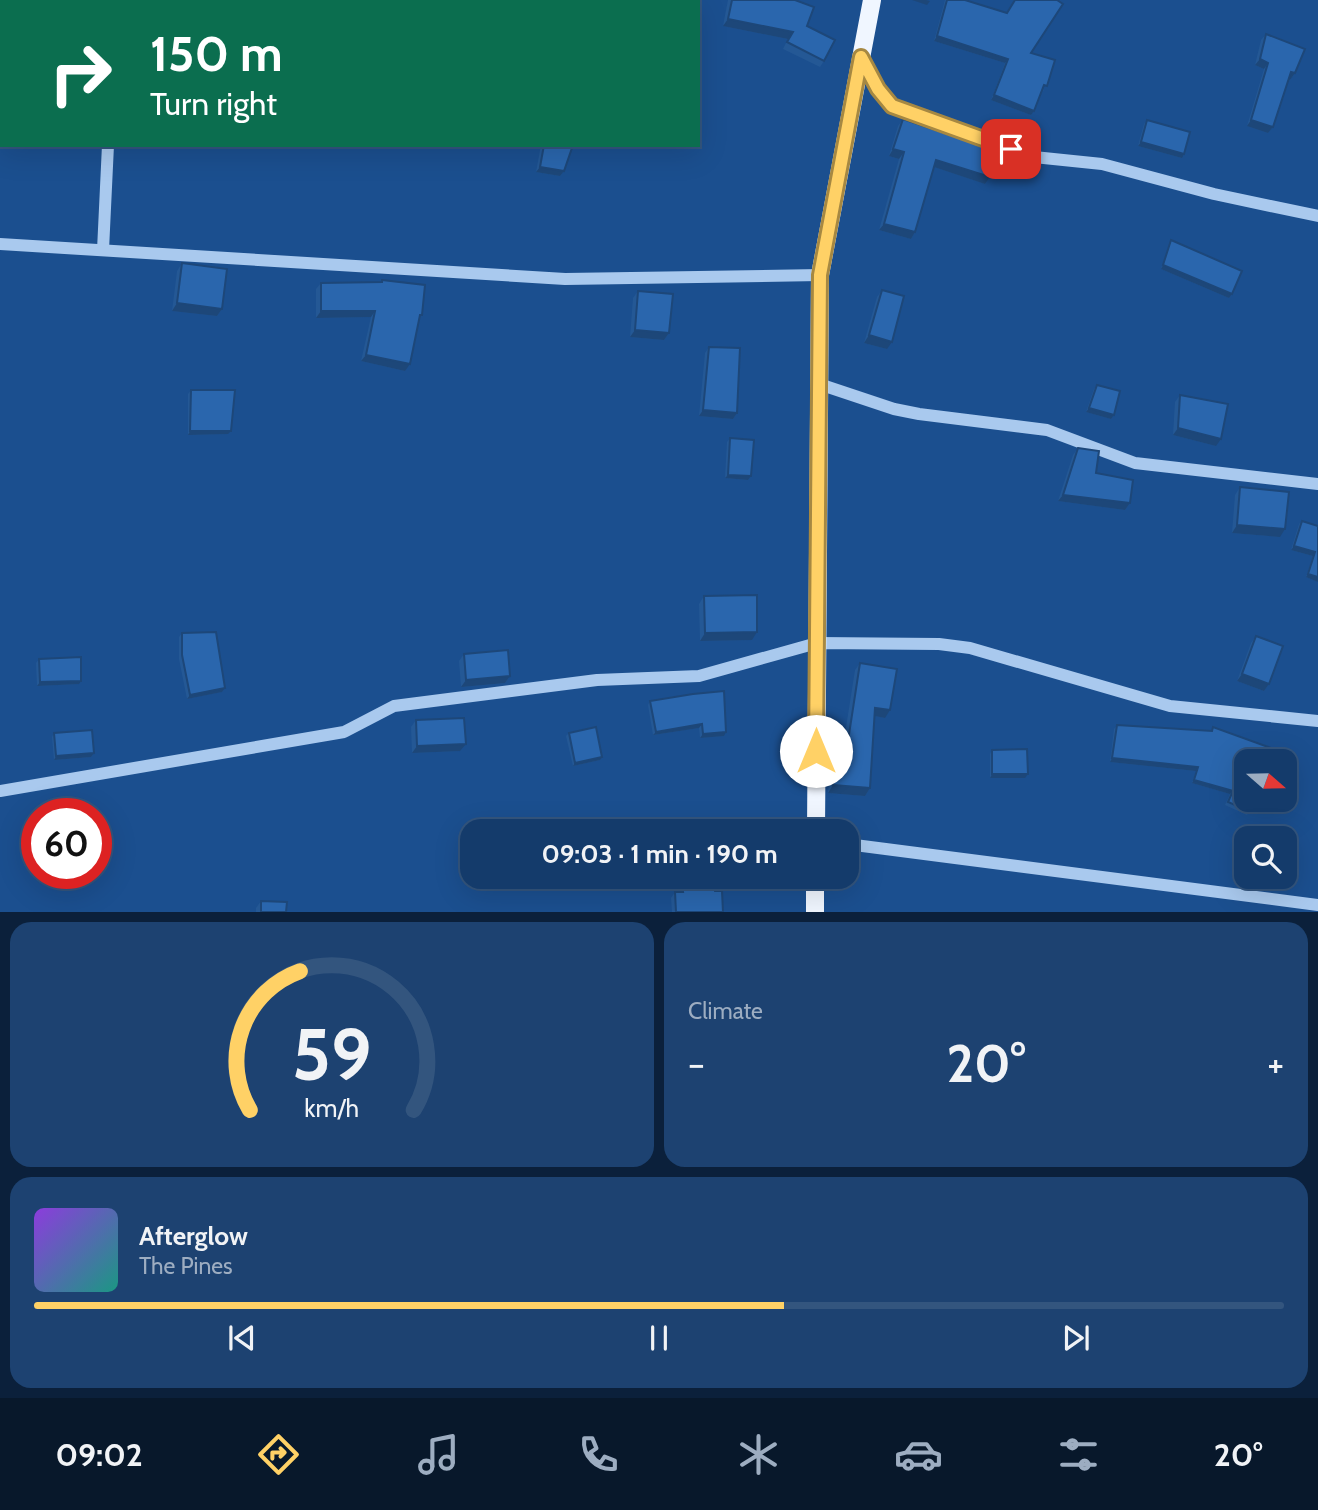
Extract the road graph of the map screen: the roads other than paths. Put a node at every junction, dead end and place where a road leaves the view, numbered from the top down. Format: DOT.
graph roads {
  1 [pos="872,0"];
  2 [pos="861,57"];
  3 [pos="108,147"];
  4 [pos="1318,216"];
  5 [pos="0,244"];
  6 [pos="103,250"];
  7 [pos="820,275"];
  8 [pos="819,384"];
  9 [pos="1318,484"];
  10 [pos="817,643"];
  11 [pos="1318,721"];
  12 [pos="0,791"];
  13 [pos="816,819"];
  14 [pos="859,846"];
  15 [pos="815,889"];
  16 [pos="1318,905"];
  17 [pos="815,912"];
  1 -- 2 [label="main road"];
  2 -- 4 [label="street"];
  2 -- 7 [label="main road"];
  3 -- 6 [label="street"];
  5 -- 6 [label="street"];
  6 -- 7 [label="street"];
  7 -- 8 [label="main road"];
  8 -- 9 [label="street"];
  8 -- 10 [label="main road"];
  10 -- 11 [label="street"];
  10 -- 12 [label="street"];
  10 -- 13 [label="main road"];
  14 -- 16 [label="street"];
  15 -- 17 [label="main road"];
}
